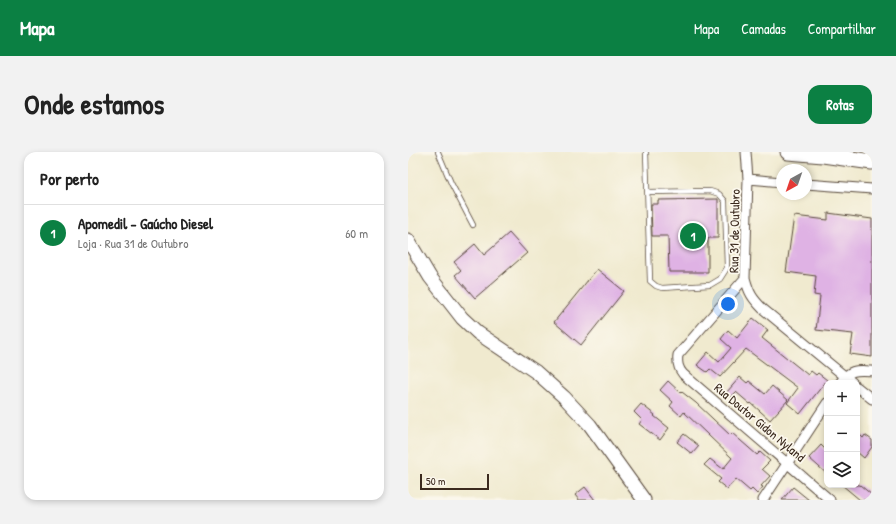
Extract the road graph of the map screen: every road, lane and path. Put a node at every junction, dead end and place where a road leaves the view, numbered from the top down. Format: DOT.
graph roads {
  1 [pos="438,152"];
  2 [pos="646,152"];
  3 [pos="746,152"];
  4 [pos="788,152"];
  5 [pos="872,162"];
  6 [pos="748,179"];
  7 [pos="776,181"];
  8 [pos="812,184"];
  9 [pos="872,189"];
  10 [pos="648,192"];
  11 [pos="473,225"];
  12 [pos="408,240"];
  13 [pos="745,278"];
  14 [pos="872,371"];
  15 [pos="842,380"];
  16 [pos="860,389"];
  17 [pos="872,399"];
  18 [pos="824,408"];
  19 [pos="788,463"];
  20 [pos="644,500"];
  21 [pos="762,500"];
  22 [pos="830,500"];
  1 -- 11 [label="lane"];
  2 -- 10 [label="lane"];
  3 -- 6 [label="street, Rua 31 de Outubro"];
  4 -- 5 [label="main road"];
  6 -- 7 [label="street"];
  6 -- 13 [label="street, Rua 31 de Outubro"];
  8 -- 9 [label="street"];
  10 -- 10 [label="lane"];
  12 -- 20 [label="main road"];
  13 -- 15 [label="street, Rua 31 de Outubro"];
  13 -- 19 [label="street, Rua Doutor Gidon Nyland"];
  14 -- 15 [label="street"];
  16 -- 17 [label="street"];
  18 -- 19 [label="street"];
  19 -- 21 [label="street"];
  19 -- 22 [label="street, Rua Doutor Gidon Nyland"];
}
